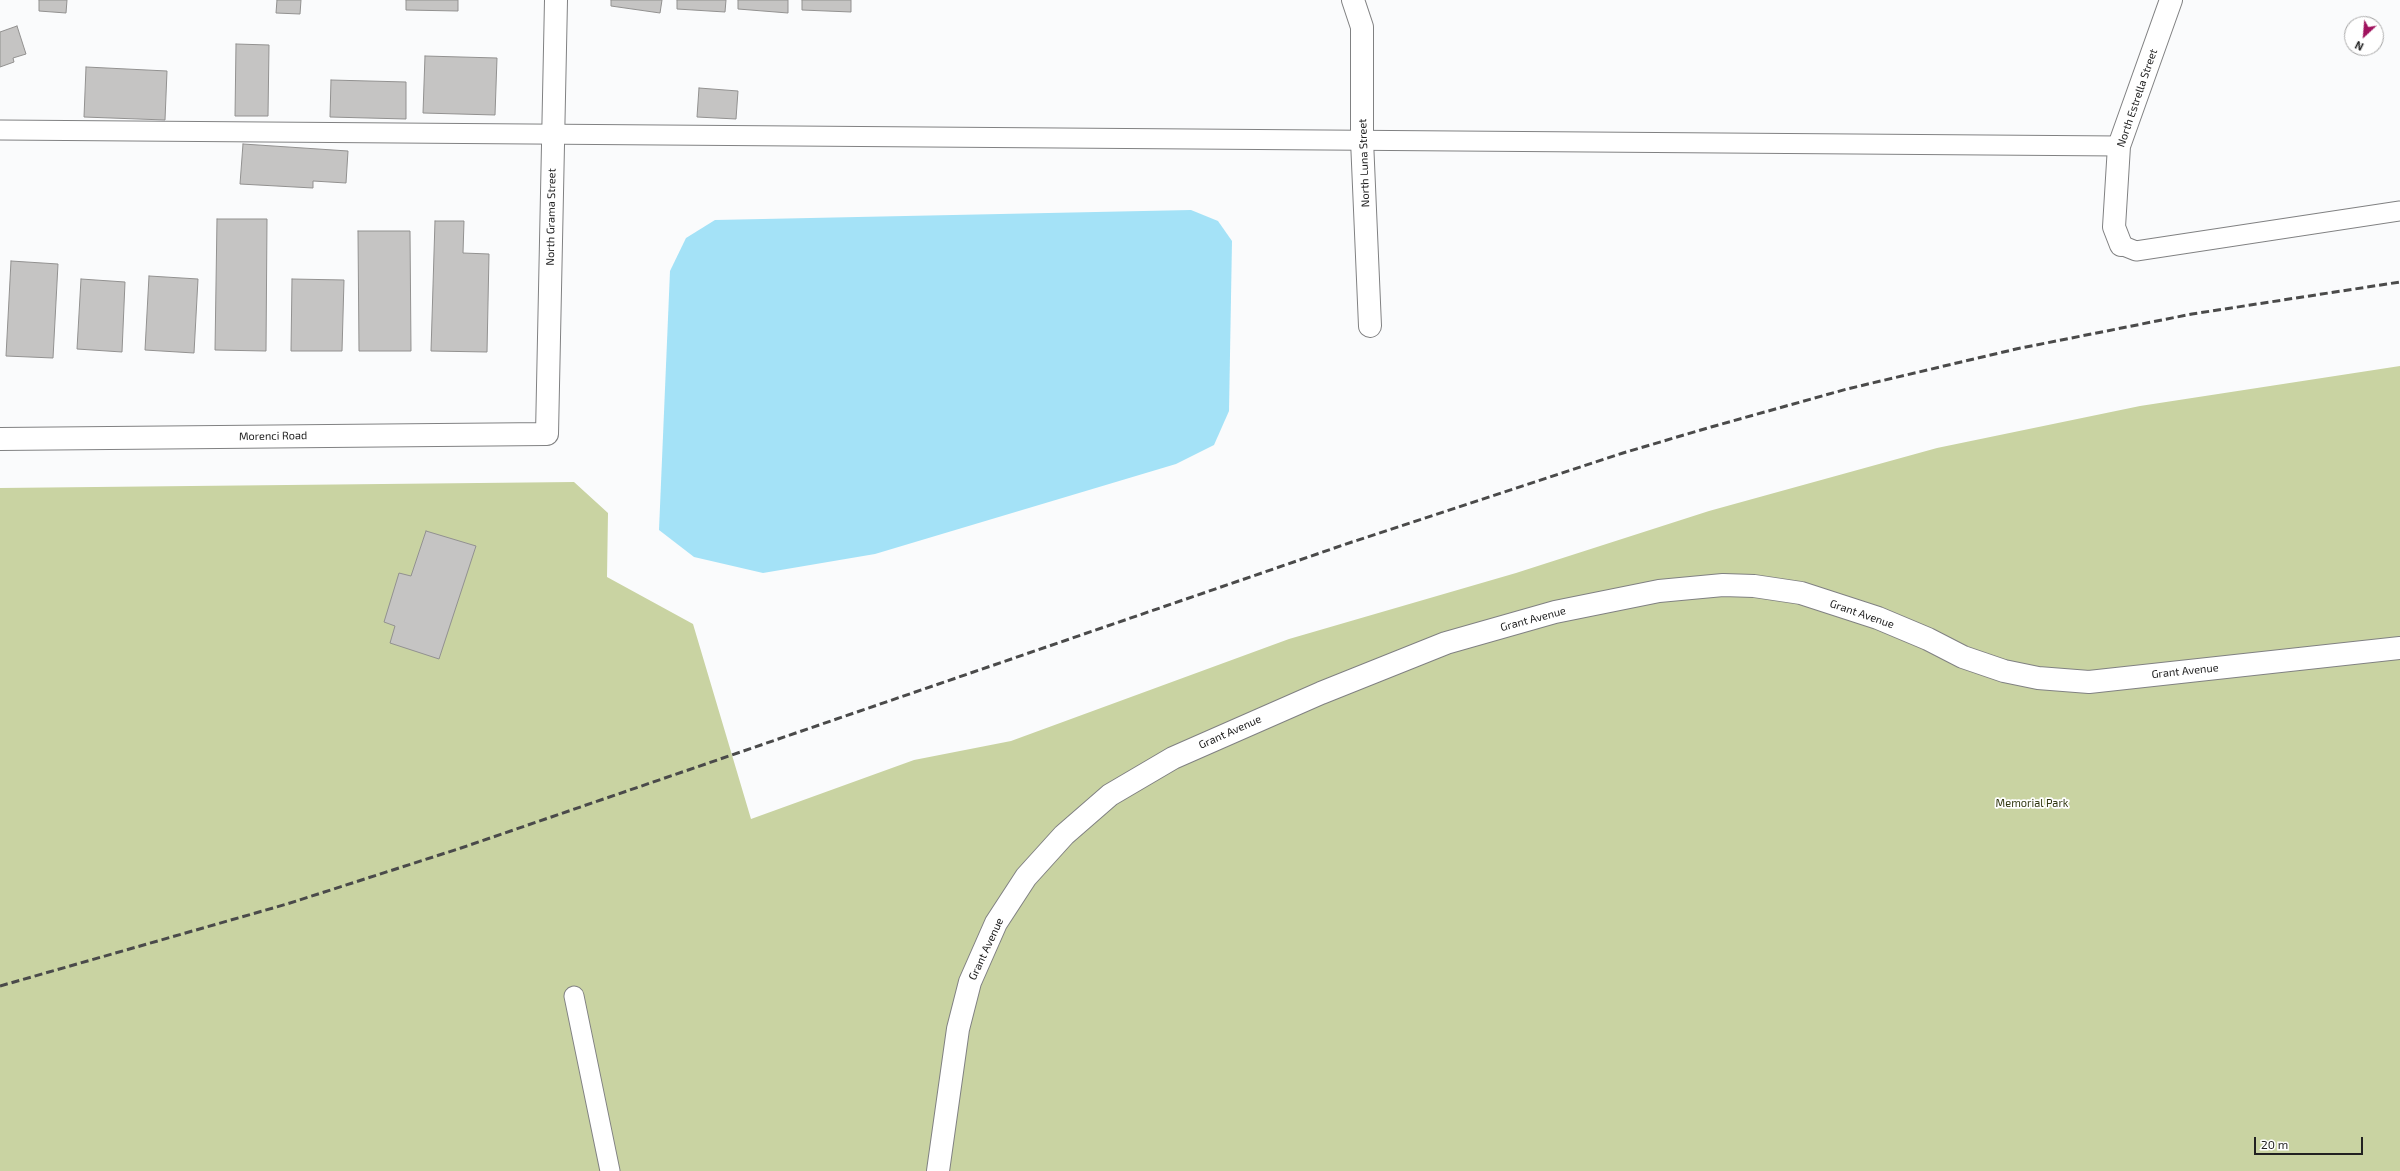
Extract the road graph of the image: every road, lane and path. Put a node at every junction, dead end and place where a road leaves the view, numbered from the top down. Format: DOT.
graph roads {
  1 [pos="556,0"];
  2 [pos="1353,0"];
  3 [pos="2171,0"];
  4 [pos="0,130"];
  5 [pos="553,134"];
  6 [pos="1362,140"];
  7 [pos="2119,146"];
  8 [pos="2400,211"];
  9 [pos="2121,245"];
  10 [pos="1370,326"];
  11 [pos="547,434"];
  12 [pos="0,439"];
  13 [pos="2400,648"];
  14 [pos="574,996"];
  15 [pos="610,1171"];
  16 [pos="938,1171"];
  1 -- 5 [label="street, North Grama Street"];
  2 -- 6 [label="street, North Luna Street"];
  3 -- 7 [label="street, North Estrella Street"];
  4 -- 5 [label="lane"];
  5 -- 6 [label="lane"];
  5 -- 11 [label="street, North Grama Street"];
  6 -- 7 [label="lane"];
  6 -- 10 [label="street, North Luna Street"];
  7 -- 9 [label="street, North Estrella Street"];
  8 -- 9 [label="lane"];
  11 -- 12 [label="street, Morenci Road"];
  13 -- 16 [label="street, Grant Avenue"];
  14 -- 15 [label="lane"];
}
